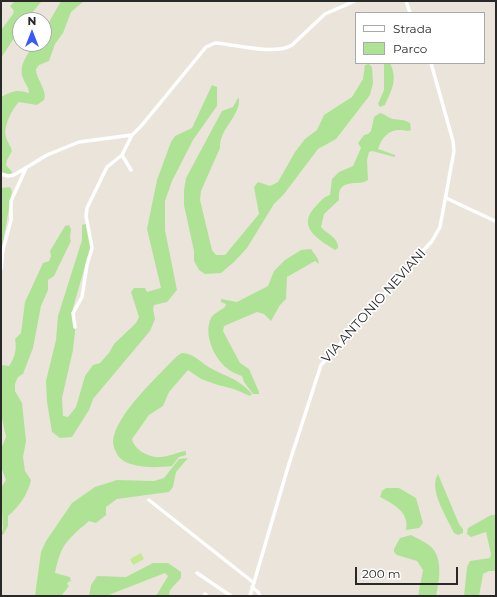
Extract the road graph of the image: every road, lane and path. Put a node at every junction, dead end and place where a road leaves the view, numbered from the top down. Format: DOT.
graph roads {
  1 [pos="354,1"];
  2 [pos="406,1"];
  3 [pos="410,12"];
  4 [pos="431,64"];
  5 [pos="132,135"];
  6 [pos="122,155"];
  7 [pos="26,168"];
  8 [pos="131,170"];
  9 [pos="1,174"];
  10 [pos="446,198"];
  11 [pos="495,220"];
  12 [pos="1,269"];
  13 [pos="75,327"];
  14 [pos="149,500"];
  15 [pos="197,573"];
  16 [pos="254,583"];
  17 [pos="252,587"];
  18 [pos="230,596"];
  19 [pos="250,596"];
  20 [pos="260,596"];
  1 -- 5 [label="street"];
  2 -- 3 [label="street"];
  4 -- 10 [label="street, VIA ANTONIO NEVIANI"];
  5 -- 6 [label="street"];
  5 -- 7 [label="street"];
  6 -- 8 [label="street"];
  6 -- 13 [label="street"];
  7 -- 9 [label="street"];
  7 -- 12 [label="street"];
  10 -- 11 [label="street"];
  10 -- 16 [label="street, VIA ANTONIO NEVIANI"];
  14 -- 16 [label="street"];
  15 -- 18 [label="street"];
  16 -- 17 [label="street, VIA ANTONIO NEVIANI"];
  17 -- 19 [label="street, VIA ANTONIO NEVIANI"];
  17 -- 20 [label="street"];
}
